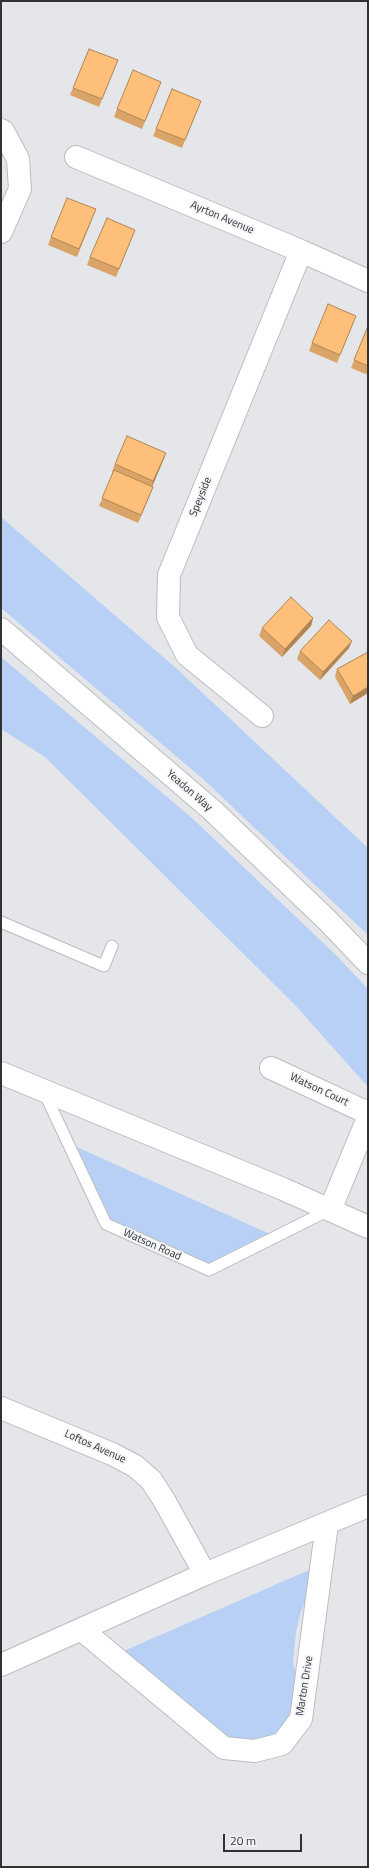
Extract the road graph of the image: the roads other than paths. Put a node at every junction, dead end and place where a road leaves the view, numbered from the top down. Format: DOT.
graph roads {
  1 [pos="1,130"];
  2 [pos="76,157"];
  3 [pos="1,232"];
  4 [pos="301,251"];
  5 [pos="368,281"];
  6 [pos="1,629"];
  7 [pos="262,716"];
  8 [pos="1,922"];
  9 [pos="112,946"];
  10 [pos="368,963"];
  11 [pos="271,1068"];
  12 [pos="1,1073"];
  13 [pos="44,1091"];
  14 [pos="368,1113"];
  15 [pos="368,1118"];
  16 [pos="330,1210"];
  17 [pos="368,1227"];
  18 [pos="1,1408"];
  19 [pos="368,1506"];
  20 [pos="327,1524"];
  21 [pos="205,1574"];
  22 [pos="82,1630"];
  23 [pos="1,1665"];
  1 -- 3 [label="street"];
  2 -- 4 [label="street, Ayrton Avenue"];
  4 -- 5 [label="street, Ayrton Avenue"];
  4 -- 7 [label="street, Speyside"];
  6 -- 10 [label="street, Yeadon Way"];
  8 -- 9 [label="lane"];
  11 -- 14 [label="street, Watson Court"];
  12 -- 13 [label="street"];
  13 -- 16 [label="street"];
  13 -- 16 [label="lane, Watson Road"];
  15 -- 16 [label="street"];
  16 -- 17 [label="street"];
  18 -- 21 [label="street, Loftos Avenue"];
  19 -- 20 [label="street"];
  20 -- 21 [label="street"];
  20 -- 22 [label="street, Marton Drive"];
  21 -- 22 [label="street"];
  22 -- 23 [label="street"];
}
